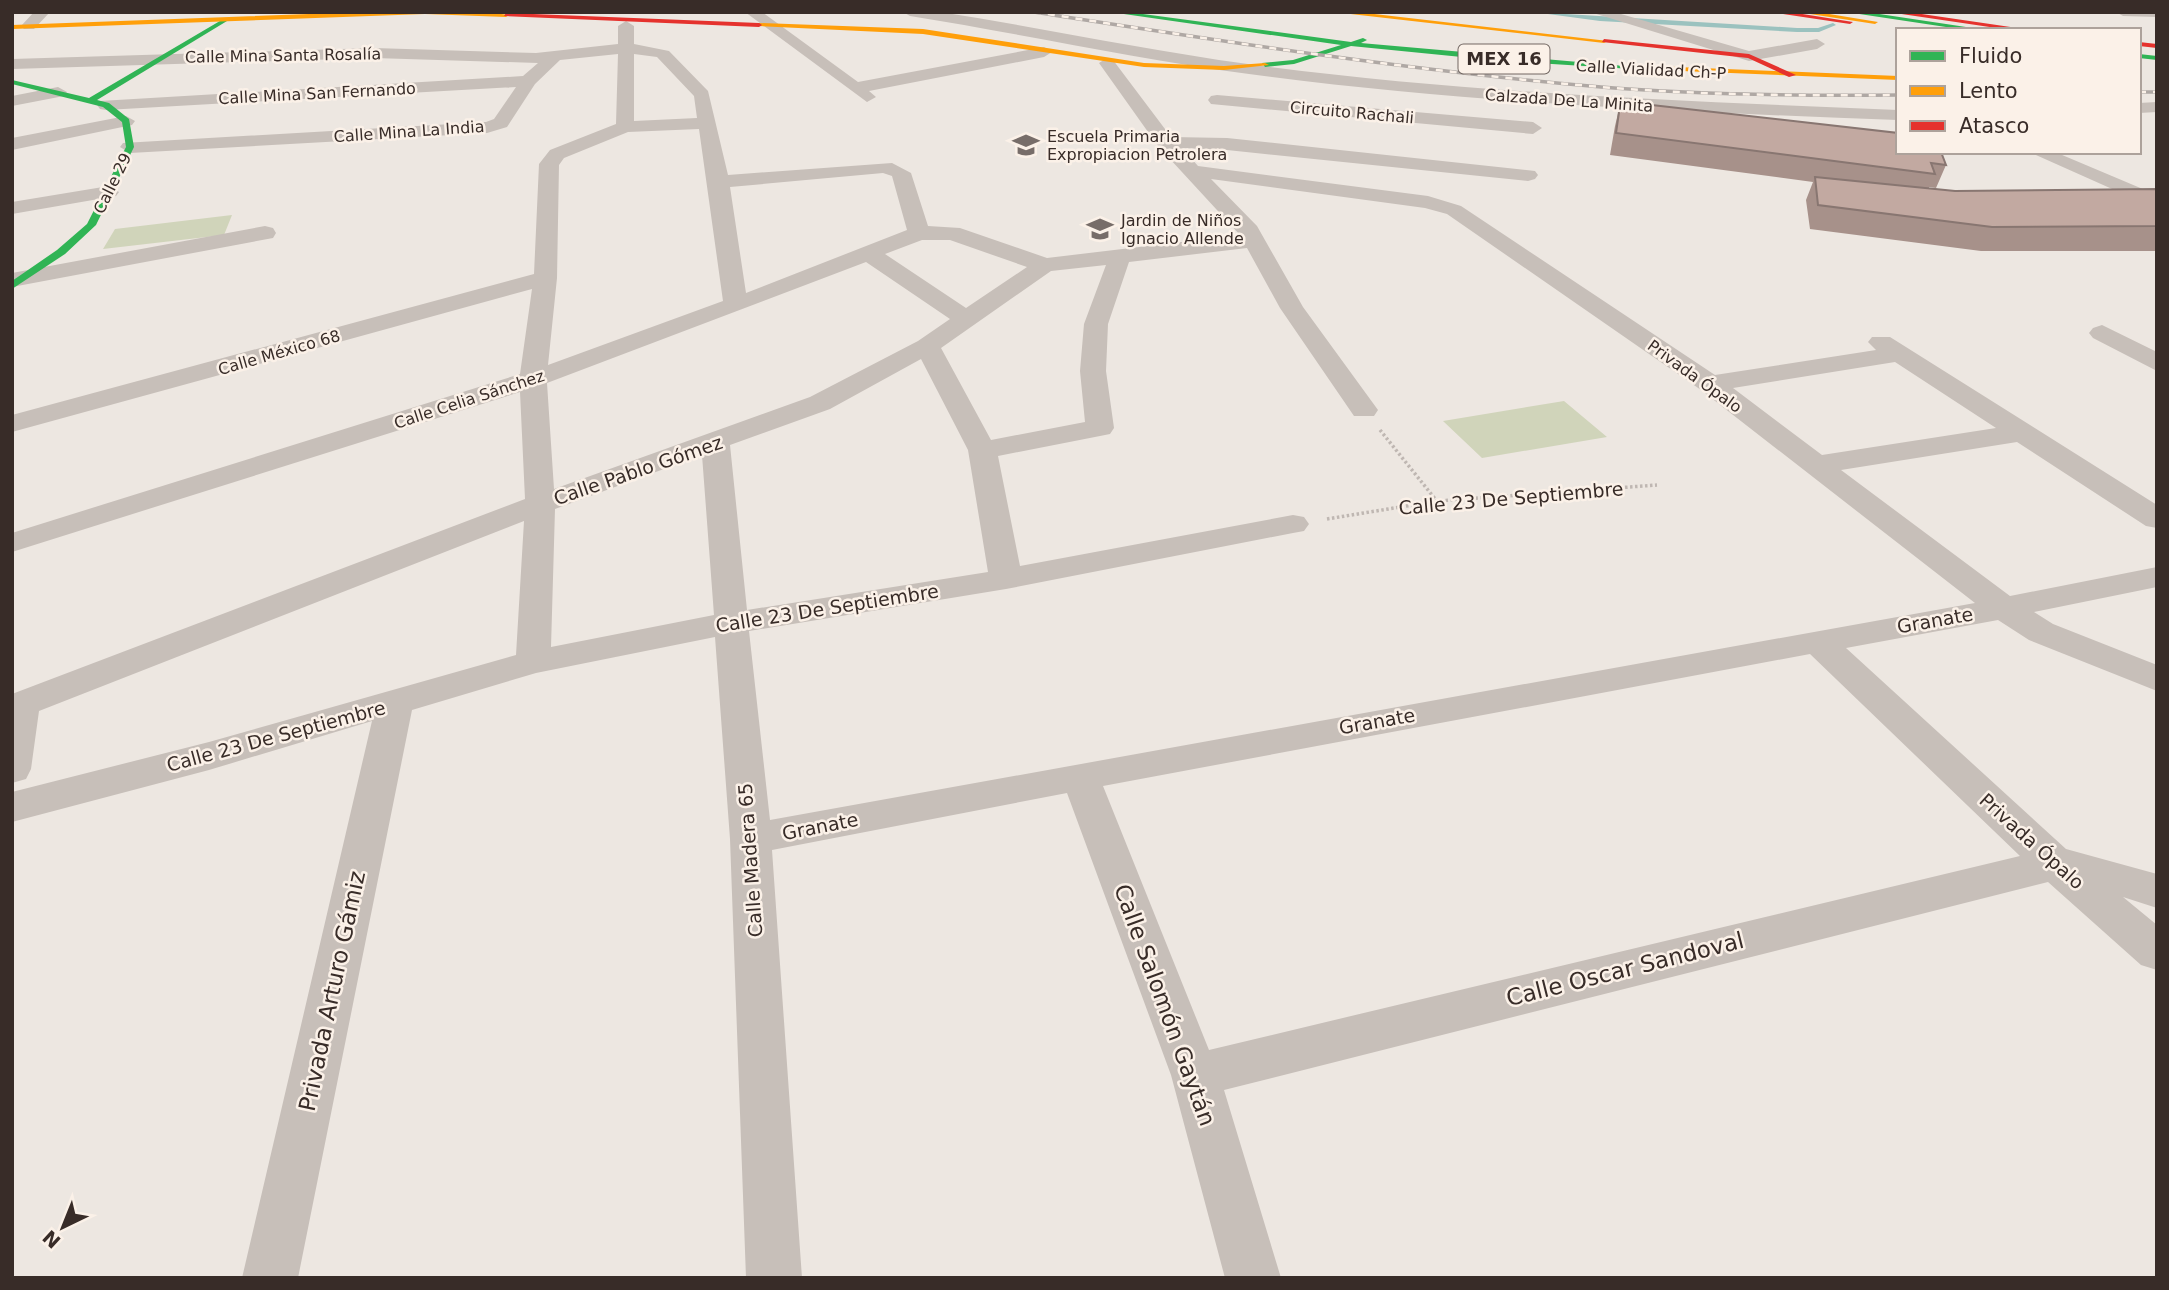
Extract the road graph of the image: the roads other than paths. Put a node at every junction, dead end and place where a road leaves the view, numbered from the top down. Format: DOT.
graph roads {
  1 [pos="43,12"];
  2 [pos="426,12"];
  3 [pos="752,12"];
  4 [pos="911,12"];
  5 [pos="1113,12"];
  6 [pos="1157,12"];
  7 [pos="1336,12"];
  8 [pos="1597,12"];
  9 [pos="1772,12"];
  10 [pos="1800,12"];
  11 [pos="1849,12"];
  12 [pos="1891,12"];
  13 [pos="2123,12"];
  14 [pos="386,13"];
  15 [pos="2157,13"];
  16 [pos="274,15"];
  17 [pos="619,16"];
  18 [pos="156,17"];
  19 [pos="226,19"];
  20 [pos="773,26"];
  21 [pos="21,27"];
  22 [pos="1896,28"];
  23 [pos="1919,28"];
  24 [pos="1968,28"];
  25 [pos="2013,28"];
  26 [pos="1359,43"];
  27 [pos="1817,44"];
  28 [pos="626,48"];
  29 [pos="1044,52"];
  30 [pos="1749,56"];
  31 [pos="164,57"];
  32 [pos="554,57"];
  33 [pos="1107,62"];
  34 [pos="12,64"];
  35 [pos="1241,69"];
  36 [pos="1786,72"];
  37 [pos="1896,72"];
  38 [pos="1896,78"];
  39 [pos="528,81"];
  40 [pos="12,82"];
  41 [pos="58,92"];
  42 [pos="12,101"];
  43 [pos="99,102"];
  44 [pos="1896,115"];
  45 [pos="126,121"];
  46 [pos="707,123"];
  47 [pos="625,127"];
  48 [pos="1165,142"];
  49 [pos="12,144"];
  50 [pos="1227,144"];
  51 [pos="130,146"];
  52 [pos="2043,154"];
  53 [pos="1194,171"];
  54 [pos="1528,175"];
  55 [pos="719,182"];
  56 [pos="110,192"];
  57 [pos="1525,200"];
  58 [pos="2157,203"];
  59 [pos="12,208"];
  60 [pos="265,233"];
  61 [pos="919,233"];
  62 [pos="1255,240"];
  63 [pos="866,252"];
  64 [pos="1120,256"];
  65 [pos="1045,265"];
  66 [pos="545,278"];
  67 [pos="16,281"];
  68 [pos="736,306"];
  69 [pos="965,318"];
  70 [pos="2102,333"];
  71 [pos="927,346"];
  72 [pos="2157,363"];
  73 [pos="533,379"];
  74 [pos="1710,384"];
  75 [pos="1364,410"];
  76 [pos="12,424"];
  77 [pos="2024,432"];
  78 [pos="715,443"];
  79 [pos="982,450"];
  80 [pos="1815,465"];
  81 [pos="540,504"];
  82 [pos="2157,519"];
  83 [pos="1293,524"];
  84 [pos="12,542"];
  85 [pos="2157,577"];
  86 [pos="1006,579"];
  87 [pos="2004,608"];
  88 [pos="730,623"];
  89 [pos="1817,641"];
  90 [pos="533,662"];
  91 [pos="2157,679"];
  92 [pos="394,703"];
  93 [pos="17,706"];
  94 [pos="12,769"];
  95 [pos="1080,776"];
  96 [pos="12,807"];
  97 [pos="751,839"];
  98 [pos="2055,864"];
  99 [pos="2157,891"];
  100 [pos="2157,952"];
  101 [pos="1195,1075"];
  102 [pos="270,1278"];
  103 [pos="774,1278"];
  104 [pos="1253,1278"];
  1 -- 21 [label="street"];
  2 -- 14 [label="street, Calzada De La Minita"];
  2 -- 17 [label="street, Calzada De La Minita"];
  3 -- 20 [label="street"];
  4 -- 35 [label="street"];
  5 -- 26 [label="street, Calle Vialidad Ch-P / MEX 16"];
  6 -- 26 [label="street, Calle Vialidad Ch-P / MEX 16"];
  7 -- 30 [label="street"];
  8 -- 30 [label="street"];
  9 -- 22 [label="street"];
  10 -- 23 [label="street"];
  11 -- 24 [label="street"];
  12 -- 25 [label="street"];
  13 -- 15 [label="street"];
  14 -- 16 [label="street, Calzada De La Minita"];
  16 -- 19 [label="street, Calzada De La Minita"];
  17 -- 20 [label="street, Calzada De La Minita"];
  17 -- 28 [label="street"];
  18 -- 19 [label="street, Calzada De La Minita"];
  18 -- 21 [label="street, Calzada De La Minita"];
  19 -- 31 [label="street"];
  20 -- 29 [label="street, Calzada De La Minita"];
  20 -- 29 [label="street"];
  26 -- 35 [label="street, Calzada De La Minita"];
  26 -- 36 [label="street, Calle Vialidad Ch-P / MEX 16"];
  27 -- 30 [label="street"];
  28 -- 32 [label="street"];
  28 -- 46 [label="street"];
  28 -- 47 [label="street"];
  29 -- 33 [label="street, Calzada De La Minita"];
  30 -- 36 [label="street"];
  31 -- 32 [label="street, Calle Mina Santa Rosalía"];
  31 -- 34 [label="street, Calle Mina Santa Rosalía"];
  31 -- 43 [label="street"];
  32 -- 39 [label="street, Calle Mina La India"];
  33 -- 35 [label="street, Calzada De La Minita"];
  33 -- 48 [label="street"];
  35 -- 44 [label="street, Calzada De La Minita"];
  36 -- 37 [label="street, Calle Vialidad Ch-P / MEX 16"];
  36 -- 38 [label="street, Calle Vialidad Ch-P / MEX 16"];
  39 -- 43 [label="street, Calle Mina San Fernando"];
  39 -- 51 [label="street, Calle Mina La India"];
  40 -- 41 [label="street"];
  41 -- 42 [label="street"];
  41 -- 43 [label="street"];
  43 -- 45 [label="street"];
  45 -- 49 [label="street"];
  45 -- 51 [label="street, Calle 29"];
  46 -- 47 [label="street"];
  46 -- 55 [label="street"];
  47 -- 66 [label="street"];
  48 -- 50 [label="street"];
  48 -- 53 [label="street"];
  50 -- 54 [label="street"];
  50 -- 54 [label="street, Circuito Rachali"];
  51 -- 56 [label="street, Calle 29"];
  52 -- 58 [label="street"];
  53 -- 62 [label="street"];
  53 -- 74 [label="street, Privada Ópalo"];
  54 -- 57 [label="street, Circuito Rachali"];
  55 -- 61 [label="street"];
  55 -- 68 [label="street"];
  56 -- 59 [label="street"];
  56 -- 67 [label="street, Calle 29"];
  60 -- 67 [label="street"];
  61 -- 63 [label="street, Calle Celia Sánchez"];
  61 -- 65 [label="street"];
  62 -- 64 [label="street, Calle Pablo Gómez"];
  62 -- 75 [label="street"];
  63 -- 68 [label="street, Calle Celia Sánchez"];
  63 -- 69 [label="street"];
  64 -- 65 [label="street, Calle Pablo Gómez"];
  64 -- 79 [label="street"];
  65 -- 69 [label="street, Calle Pablo Gómez"];
  66 -- 73 [label="street"];
  66 -- 76 [label="street, Calle México 68"];
  68 -- 73 [label="street, Calle Celia Sánchez"];
  69 -- 71 [label="street, Calle Pablo Gómez"];
  70 -- 72 [label="street"];
  71 -- 78 [label="street, Calle Pablo Gómez"];
  71 -- 79 [label="street"];
  73 -- 81 [label="street"];
  73 -- 84 [label="street, Calle Celia Sánchez"];
  74 -- 77 [label="street"];
  74 -- 80 [label="street, Privada Ópalo"];
  77 -- 80 [label="street"];
  77 -- 82 [label="street"];
  78 -- 81 [label="street, Calle Pablo Gómez"];
  78 -- 88 [label="street, Calle Madera 65"];
  79 -- 86 [label="street"];
  80 -- 87 [label="street, Privada Ópalo"];
  81 -- 90 [label="street"];
  81 -- 93 [label="street, Calle Pablo Gómez"];
  83 -- 86 [label="street, Calle 23 De Septiembre"];
  85 -- 87 [label="street, Granate"];
  86 -- 88 [label="street, Calle 23 De Septiembre"];
  87 -- 89 [label="street, Granate"];
  87 -- 91 [label="street, Privada Ópalo"];
  88 -- 90 [label="street, Calle 23 De Septiembre"];
  88 -- 97 [label="street, Calle Madera 65"];
  89 -- 95 [label="street, Granate"];
  89 -- 98 [label="street, Privada Ópalo"];
  90 -- 92 [label="street, Calle 23 De Septiembre"];
  92 -- 96 [label="street, Calle 23 De Septiembre"];
  92 -- 102 [label="street, Privada Arturo Gámiz"];
  93 -- 94 [label="street"];
  95 -- 97 [label="street, Granate"];
  95 -- 101 [label="street, Calle Salomón Gaytán"];
  97 -- 103 [label="street, Calle Madera 65"];
  98 -- 99 [label="street"];
  98 -- 100 [label="street, Privada Ópalo"];
  98 -- 101 [label="street, Calle Oscar Sandoval"];
  101 -- 104 [label="street, Calle Salomón Gaytán"];
}
